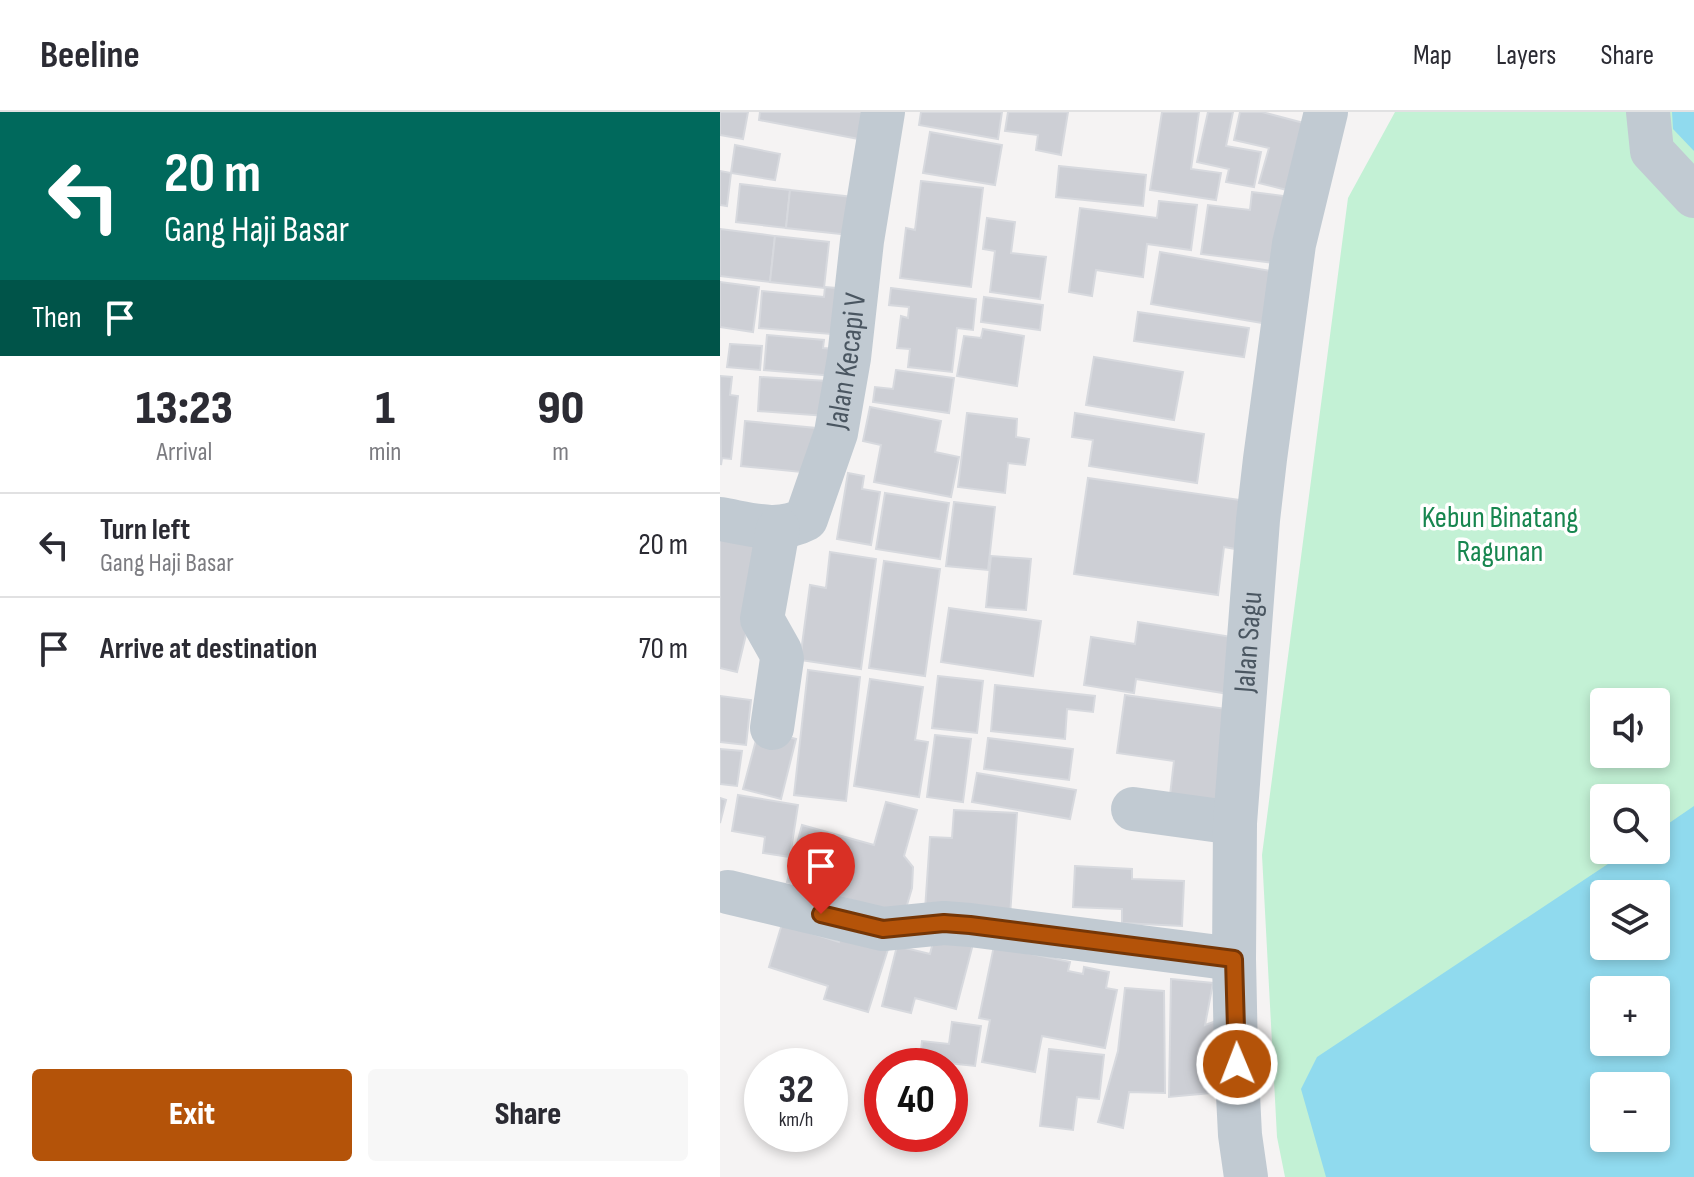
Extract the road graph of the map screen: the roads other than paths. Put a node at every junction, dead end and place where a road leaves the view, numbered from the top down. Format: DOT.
graph roads {
  1 [pos="883,112"];
  2 [pos="1326,112"];
  3 [pos="1648,112"];
  4 [pos="1694,196"];
  5 [pos="720,519"];
  6 [pos="778,529"];
  7 [pos="772,728"];
  8 [pos="1133,809"];
  9 [pos="1235,823"];
  10 [pos="728,892"];
  11 [pos="1234,959"];
  12 [pos="1246,1177"];
  1 -- 6 [label="street, Jalan Kecapi V"];
  2 -- 9 [label="street, Jalan Sagu"];
  3 -- 4 [label="street"];
  5 -- 6 [label="street"];
  6 -- 7 [label="street"];
  8 -- 9 [label="street"];
  9 -- 11 [label="street, Jalan Sagu"];
  10 -- 11 [label="street"];
  11 -- 12 [label="street, Jalan Sagu"];
}
